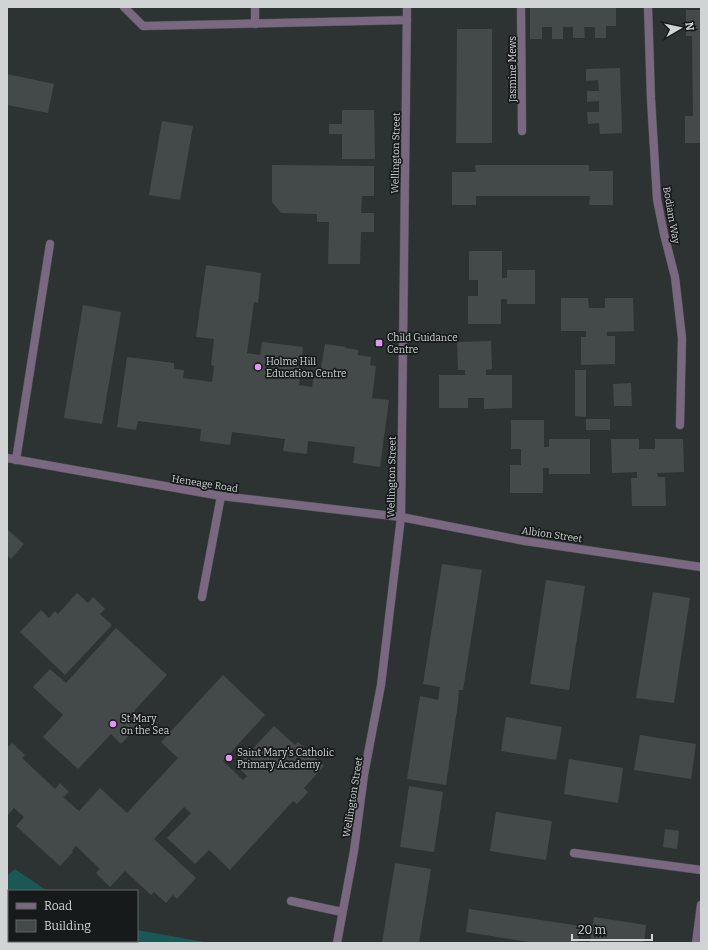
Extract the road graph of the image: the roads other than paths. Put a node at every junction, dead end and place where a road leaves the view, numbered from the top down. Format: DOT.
graph roads {
  1 [pos="124,7"];
  2 [pos="255,7"];
  3 [pos="407,7"];
  4 [pos="521,7"];
  5 [pos="648,7"];
  6 [pos="407,20"];
  7 [pos="255,24"];
  8 [pos="522,131"];
  9 [pos="50,244"];
  10 [pos="680,425"];
  11 [pos="7,458"];
  12 [pos="16,460"];
  13 [pos="221,496"];
  14 [pos="401,517"];
  15 [pos="701,566"];
  16 [pos="202,597"];
  17 [pos="574,854"];
  18 [pos="701,870"];
  19 [pos="290,901"];
  20 [pos="701,905"];
  21 [pos="342,912"];
  22 [pos="337,943"];
  23 [pos="696,943"];
  1 -- 7 [label="street"];
  2 -- 7 [label="street"];
  3 -- 6 [label="street, Wellington Street"];
  4 -- 8 [label="street, Jasmine Mews"];
  5 -- 10 [label="street, Bodiam Way"];
  6 -- 7 [label="street"];
  6 -- 14 [label="street, Wellington Street"];
  9 -- 12 [label="street"];
  11 -- 12 [label="street, Heneage Road"];
  12 -- 13 [label="street, Heneage Road"];
  13 -- 14 [label="street, Heneage Road"];
  13 -- 16 [label="street"];
  14 -- 15 [label="street, Albion Street"];
  14 -- 21 [label="street, Wellington Street"];
  17 -- 18 [label="street"];
  19 -- 21 [label="street"];
  20 -- 23 [label="street"];
  21 -- 22 [label="street, Wellington Street"];
}
